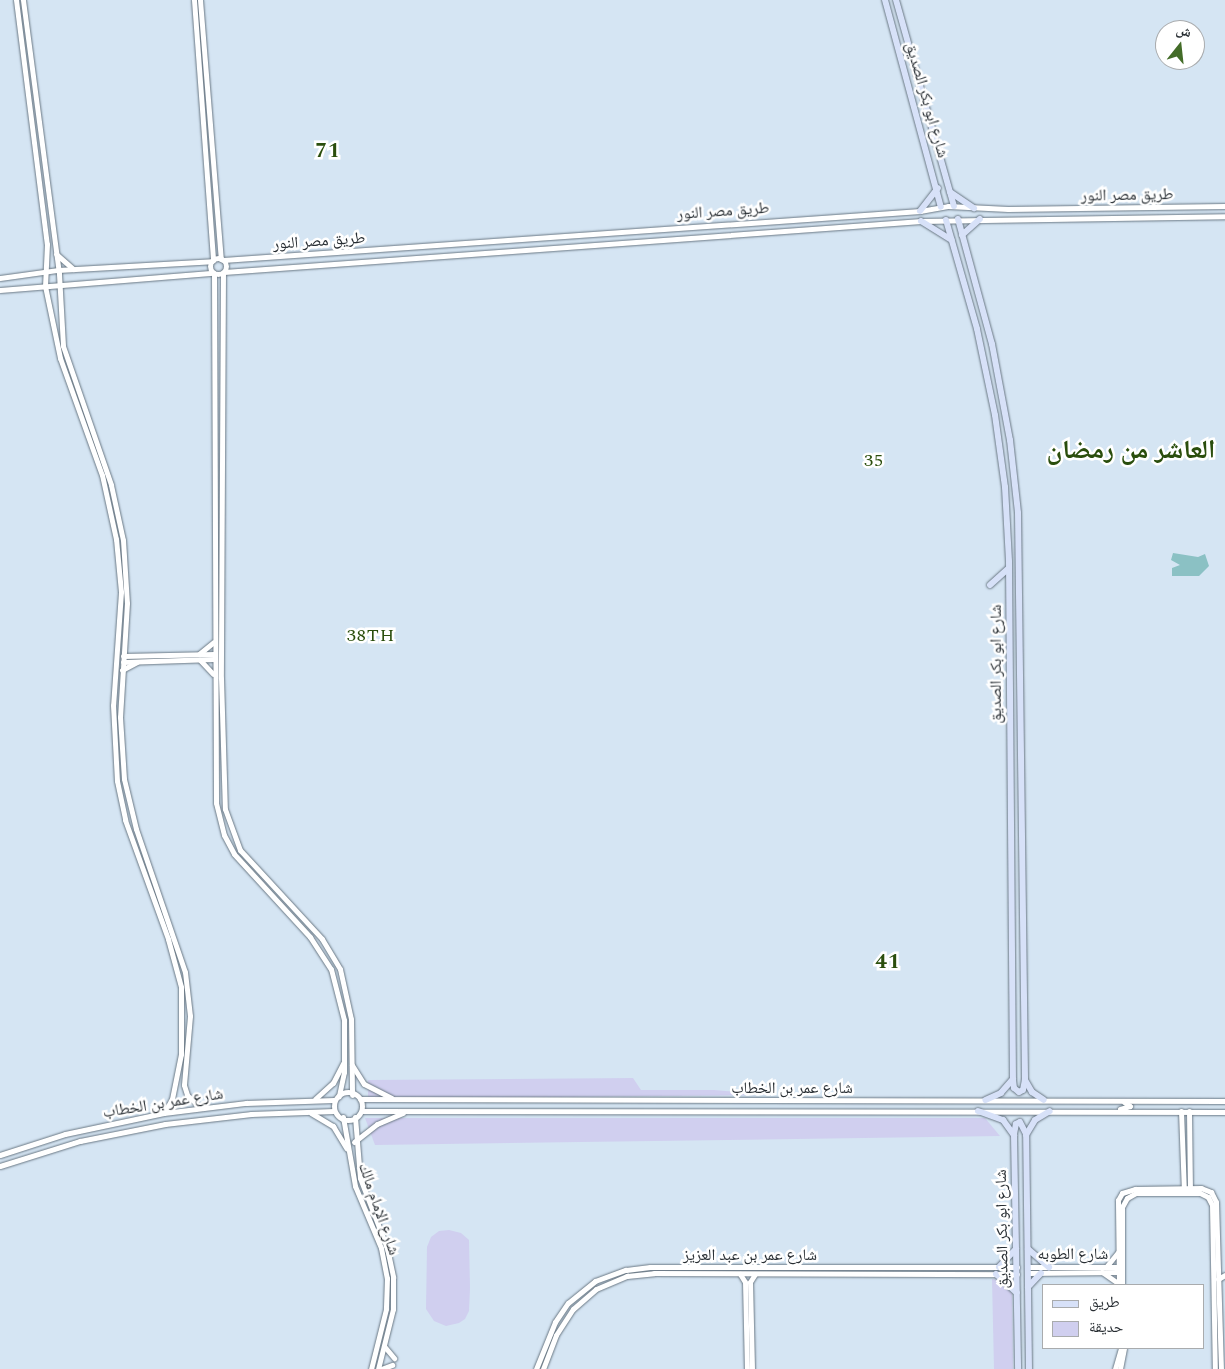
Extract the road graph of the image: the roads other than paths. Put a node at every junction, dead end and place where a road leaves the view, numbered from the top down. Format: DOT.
graph roads {
  1 [pos="16,0"];
  2 [pos="23,0"];
  3 [pos="194,0"];
  4 [pos="200,0"];
  5 [pos="885,0"];
  6 [pos="896,0"];
  7 [pos="24,13"];
  8 [pos="18,14"];
  9 [pos="927,109"];
  10 [pos="916,111"];
  11 [pos="938,188"];
  12 [pos="950,191"];
  13 [pos="954,206"];
  14 [pos="1225,206"];
  15 [pos="941,207"];
  16 [pos="974,208"];
  17 [pos="920,211"];
  18 [pos="844,215"];
  19 [pos="830,216"];
  20 [pos="1225,216"];
  21 [pos="958,219"];
  22 [pos="980,219"];
  23 [pos="946,220"];
  24 [pos="921,221"];
  25 [pos="847,226"];
  26 [pos="832,228"];
  27 [pos="608,233"];
  28 [pos="592,234"];
  29 [pos="962,235"];
  30 [pos="952,241"];
  31 [pos="608,245"];
  32 [pos="413,246"];
  33 [pos="594,246"];
  34 [pos="400,247"];
  35 [pos="216,250"];
  36 [pos="55,252"];
  37 [pos="415,258"];
  38 [pos="402,259"];
  39 [pos="212,260"];
  40 [pos="222,260"];
  41 [pos="969,262"];
  42 [pos="960,266"];
  43 [pos="58,270"];
  44 [pos="74,270"];
  45 [pos="47,271"];
  46 [pos="223,272"];
  47 [pos="214,273"];
  48 [pos="0,278"];
  49 [pos="222,280"];
  50 [pos="214,281"];
  51 [pos="59,284"];
  52 [pos="46,286"];
  53 [pos="0,290"];
  54 [pos="1009,568"];
  55 [pos="990,585"];
  56 [pos="214,642"];
  57 [pos="124,643"];
  58 [pos="214,656"];
  59 [pos="200,657"];
  60 [pos="138,658"];
  61 [pos="123,659"];
  62 [pos="122,670"];
  63 [pos="214,676"];
  64 [pos="114,753"];
  65 [pos="121,753"];
  66 [pos="115,764"];
  67 [pos="122,764"];
  68 [pos="1021,769"];
  69 [pos="1011,770"];
  70 [pos="146,860"];
  71 [pos="140,862"];
  72 [pos="1012,952"];
  73 [pos="1023,952"];
  74 [pos="188,986"];
  75 [pos="181,987"];
  76 [pos="1013,989"];
  77 [pos="1023,989"];
  78 [pos="349,999"];
  79 [pos="341,1001"];
  80 [pos="351,1054"];
  81 [pos="344,1060"];
  82 [pos="1013,1079"];
  83 [pos="1024,1080"];
  84 [pos="352,1095"];
  85 [pos="337,1098"];
  86 [pos="360,1098"];
  87 [pos="313,1100"];
  88 [pos="397,1100"];
  89 [pos="469,1100"];
  90 [pos="868,1100"];
  91 [pos="894,1100"];
  92 [pos="985,1100"];
  93 [pos="1044,1100"];
  94 [pos="1115,1100"];
  95 [pos="1150,1101"];
  96 [pos="1225,1101"];
  97 [pos="201,1108"];
  98 [pos="1152,1110"];
  99 [pos="334,1111"];
  100 [pos="362,1111"];
  101 [pos="414,1111"];
  102 [pos="469,1111"];
  103 [pos="871,1111"];
  104 [pos="896,1111"];
  105 [pos="978,1111"];
  106 [pos="1050,1111"];
  107 [pos="1115,1111"];
  108 [pos="1181,1111"];
  109 [pos="1189,1111"];
  110 [pos="306,1112"];
  111 [pos="1225,1112"];
  112 [pos="164,1113"];
  113 [pos="343,1117"];
  114 [pos="355,1117"];
  115 [pos="94,1127"];
  116 [pos="86,1129"];
  117 [pos="1014,1135"];
  118 [pos="1026,1136"];
  119 [pos="98,1137"];
  120 [pos="89,1139"];
  121 [pos="354,1142"];
  122 [pos="347,1150"];
  123 [pos="0,1155"];
  124 [pos="1183,1157"];
  125 [pos="1189,1157"];
  126 [pos="0,1166"];
  127 [pos="1187,1190"];
  128 [pos="1158,1191"];
  129 [pos="1215,1240"];
  130 [pos="1016,1249"];
  131 [pos="1028,1250"];
  132 [pos="1118,1251"];
  133 [pos="1217,1260"];
  134 [pos="659,1267"];
  135 [pos="1049,1267"];
  136 [pos="943,1268"];
  137 [pos="1118,1269"];
  138 [pos="1028,1270"];
  139 [pos="1041,1270"];
  140 [pos="1104,1270"];
  141 [pos="813,1271"];
  142 [pos="999,1271"];
  143 [pos="1017,1271"];
  144 [pos="1225,1272"];
  145 [pos="739,1273"];
  146 [pos="659,1274"];
  147 [pos="755,1274"];
  148 [pos="943,1274"];
  149 [pos="1218,1278"];
  150 [pos="747,1282"];
  151 [pos="1119,1284"];
  152 [pos="1120,1284"];
  153 [pos="1120,1284"];
  154 [pos="1028,1288"];
  155 [pos="1017,1293"];
  156 [pos="384,1346"];
  157 [pos="1122,1349"];
  158 [pos="1122,1349"];
  159 [pos="394,1358"];
  160 [pos="392,1365"];
  161 [pos="371,1369"];
  162 [pos="379,1369"];
  163 [pos="536,1369"];
  164 [pos="543,1369"];
  165 [pos="747,1369"];
  166 [pos="752,1369"];
  167 [pos="1018,1369"];
  168 [pos="1029,1369"];
  169 [pos="1115,1369"];
  170 [pos="1120,1369"];
  171 [pos="1215,1369"];
  172 [pos="1220,1369"];
  1 -- 8 [label="street"];
  2 -- 7 [label="street"];
  3 -- 35 [label="street"];
  4 -- 35 [label="street"];
  5 -- 10 [label="main road, شارع ابو بكر الصديق"];
  6 -- 9 [label="main road, شارع ابو بكر الصديق"];
  7 -- 8 [label="street"];
  7 -- 36 [label="street"];
  8 -- 45 [label="street"];
  9 -- 10 [label="main road"];
  9 -- 12 [label="main road, شارع ابو بكر الصديق"];
  10 -- 11 [label="main road, شارع ابو بكر الصديق"];
  11 -- 15 [label="main road, شارع ابو بكر الصديق"];
  11 -- 17 [label="main road"];
  12 -- 13 [label="main road, شارع ابو بكر الصديق"];
  12 -- 16 [label="main road"];
  13 -- 15 [label="street, طريق مصر النور"];
  13 -- 16 [label="street, طريق مصر النور"];
  14 -- 16 [label="street, طريق مصر النور"];
  15 -- 17 [label="street, طريق مصر النور"];
  17 -- 18 [label="street, طريق مصر النور"];
  18 -- 19 [label="street, طريق مصر النور"];
  18 -- 25 [label="street"];
  19 -- 26 [label="street"];
  19 -- 27 [label="street, طريق مصر النور"];
  20 -- 22 [label="street, طريق مصر النور"];
  21 -- 22 [label="street, طريق مصر النور"];
  21 -- 23 [label="street, طريق مصر النور"];
  21 -- 29 [label="main road, شارع ابو بكر الصديق"];
  22 -- 29 [label="main road"];
  23 -- 24 [label="street, طريق مصر النور"];
  23 -- 30 [label="main road, شارع ابو بكر الصديق"];
  24 -- 25 [label="street, طريق مصر النور"];
  24 -- 30 [label="main road"];
  25 -- 26 [label="street, طريق مصر النور"];
  26 -- 31 [label="street, طريق مصر النور"];
  27 -- 28 [label="street, طريق مصر النور"];
  27 -- 31 [label="street"];
  28 -- 32 [label="street, طريق مصر النور"];
  28 -- 33 [label="street"];
  29 -- 41 [label="main road, شارع ابو بكر الصديق"];
  30 -- 42 [label="main road, شارع ابو بكر الصديق"];
  31 -- 33 [label="street, طريق مصر النور"];
  32 -- 34 [label="street, طريق مصر النور"];
  32 -- 37 [label="street"];
  33 -- 37 [label="street, طريق مصر النور"];
  34 -- 38 [label="street"];
  34 -- 40 [label="street, طريق مصر النور"];
  35 -- 39 [label="street"];
  35 -- 40 [label="street"];
  36 -- 43 [label="street"];
  36 -- 44 [label="street"];
  37 -- 38 [label="street, طريق مصر النور"];
  38 -- 46 [label="street, طريق مصر النور"];
  39 -- 40 [label="street"];
  39 -- 44 [label="street"];
  39 -- 47 [label="street"];
  40 -- 46 [label="street"];
  41 -- 42 [label="main road"];
  41 -- 68 [label="main road, شارع ابو بكر الصديق"];
  42 -- 54 [label="main road, شارع ابو بكر الصديق"];
  43 -- 44 [label="street"];
  43 -- 45 [label="street"];
  43 -- 51 [label="street"];
  45 -- 48 [label="street"];
  45 -- 52 [label="street"];
  46 -- 47 [label="street"];
  46 -- 49 [label="street"];
  47 -- 50 [label="street"];
  47 -- 51 [label="street"];
  49 -- 50 [label="street"];
  49 -- 78 [label="street"];
  50 -- 56 [label="street"];
  51 -- 52 [label="street"];
  51 -- 57 [label="street"];
  52 -- 53 [label="street"];
  52 -- 64 [label="street"];
  54 -- 55 [label="main road"];
  54 -- 69 [label="main road, شارع ابو بكر الصديق"];
  56 -- 58 [label="street"];
  56 -- 59 [label="street"];
  57 -- 60 [label="street"];
  57 -- 61 [label="street"];
  58 -- 59 [label="street"];
  58 -- 63 [label="street"];
  59 -- 60 [label="street"];
  59 -- 63 [label="street"];
  60 -- 61 [label="street"];
  60 -- 62 [label="street"];
  61 -- 62 [label="street"];
  62 -- 65 [label="street"];
  63 -- 79 [label="street"];
  64 -- 65 [label="street"];
  64 -- 66 [label="street"];
  65 -- 67 [label="street"];
  66 -- 67 [label="street"];
  66 -- 71 [label="street"];
  67 -- 70 [label="street"];
  68 -- 69 [label="main road"];
  68 -- 73 [label="main road, شارع ابو بكر الصديق"];
  69 -- 72 [label="main road, شارع ابو بكر الصديق"];
  70 -- 71 [label="street"];
  70 -- 74 [label="street"];
  71 -- 75 [label="street"];
  72 -- 73 [label="main road"];
  72 -- 76 [label="main road, شارع ابو بكر الصديق"];
  73 -- 77 [label="main road, شارع ابو بكر الصديق"];
  74 -- 75 [label="street"];
  74 -- 97 [label="street"];
  75 -- 112 [label="street"];
  76 -- 77 [label="main road"];
  76 -- 82 [label="main road, شارع ابو بكر الصديق"];
  77 -- 83 [label="main road, شارع ابو بكر الصديق"];
  78 -- 79 [label="street"];
  78 -- 80 [label="street"];
  79 -- 81 [label="street"];
  80 -- 84 [label="street"];
  80 -- 88 [label="street"];
  81 -- 85 [label="street"];
  81 -- 87 [label="street"];
  82 -- 83 [label="main road"];
  82 -- 92 [label="main road"];
  83 -- 93 [label="main road"];
  84 -- 85 [label="street"];
  84 -- 86 [label="street"];
  85 -- 87 [label="street, شارع عمر بن الخطاب"];
  85 -- 99 [label="street"];
  86 -- 88 [label="street, شارع عمر بن الخطاب"];
  86 -- 100 [label="street"];
  87 -- 97 [label="street, شارع عمر بن الخطاب"];
  88 -- 89 [label="street, شارع عمر بن الخطاب"];
  89 -- 90 [label="street, شارع عمر بن الخطاب"];
  89 -- 102 [label="street"];
  90 -- 91 [label="street, شارع عمر بن الخطاب"];
  90 -- 103 [label="street"];
  91 -- 92 [label="street, شارع عمر بن الخطاب"];
  91 -- 104 [label="street"];
  92 -- 93 [label="street, شارع عمر بن الخطاب"];
  93 -- 94 [label="street, شارع عمر بن الخطاب"];
  94 -- 95 [label="street, شارع عمر بن الخطاب"];
  94 -- 107 [label="street"];
  95 -- 96 [label="street, شارع عمر بن الخطاب"];
  95 -- 98 [label="street"];
  97 -- 112 [label="street, شارع عمر بن الخطاب"];
  98 -- 107 [label="street, شارع عمر بن الخطاب"];
  98 -- 108 [label="street, شارع عمر بن الخطاب"];
  99 -- 110 [label="street, شارع عمر بن الخطاب"];
  99 -- 113 [label="street"];
  100 -- 101 [label="street, شارع عمر بن الخطاب"];
  100 -- 114 [label="street"];
  101 -- 102 [label="street, شارع عمر بن الخطاب"];
  101 -- 121 [label="street"];
  102 -- 103 [label="street, شارع عمر بن الخطاب"];
  103 -- 104 [label="street, شارع عمر بن الخطاب"];
  104 -- 105 [label="street, شارع عمر بن الخطاب"];
  105 -- 106 [label="street, شارع عمر بن الخطاب"];
  105 -- 117 [label="main road"];
  106 -- 107 [label="street, شارع عمر بن الخطاب"];
  106 -- 118 [label="main road"];
  108 -- 109 [label="street, شارع عمر بن الخطاب"];
  108 -- 124 [label="street"];
  109 -- 111 [label="street, شارع عمر بن الخطاب"];
  109 -- 125 [label="street"];
  110 -- 119 [label="street, شارع عمر بن الخطاب"];
  110 -- 122 [label="street"];
  112 -- 115 [label="street, شارع عمر بن الخطاب"];
  113 -- 114 [label="street"];
  113 -- 122 [label="street, شارع الإمام مالك"];
  114 -- 121 [label="street, شارع الإمام مالك"];
  115 -- 116 [label="street, شارع عمر بن الخطاب"];
  115 -- 119 [label="street"];
  116 -- 120 [label="street"];
  116 -- 123 [label="street, شارع عمر بن الخطاب"];
  117 -- 118 [label="main road"];
  117 -- 130 [label="main road, شارع ابو بكر الصديق"];
  118 -- 131 [label="main road, شارع ابو بكر الصديق"];
  119 -- 120 [label="street, شارع عمر بن الخطاب"];
  120 -- 126 [label="street, شارع عمر بن الخطاب"];
  121 -- 156 [label="street, شارع الإمام مالك"];
  122 -- 161 [label="street, شارع الإمام مالك"];
  124 -- 125 [label="street"];
  124 -- 127 [label="street"];
  125 -- 127 [label="street"];
  127 -- 128 [label="street"];
  127 -- 129 [label="street"];
  128 -- 132 [label="street"];
  128 -- 152 [label="street"];
  129 -- 133 [label="street"];
  129 -- 171 [label="street"];
  130 -- 142 [label="main road"];
  130 -- 143 [label="main road, شارع ابو بكر الصديق"];
  131 -- 135 [label="main road"];
  131 -- 138 [label="main road, شارع ابو بكر الصديق"];
  132 -- 137 [label="street"];
  132 -- 140 [label="street"];
  133 -- 144 [label="street"];
  133 -- 149 [label="street"];
  134 -- 141 [label="street, شارع عمر بن عبد العزيز"];
  134 -- 146 [label="street"];
  134 -- 163 [label="street, شارع عمر بن عبد العزيز"];
  135 -- 139 [label="street, شارع الطوبه"];
  135 -- 140 [label="street, شارع الطوبه"];
  136 -- 141 [label="street, شارع عمر بن عبد العزيز"];
  136 -- 142 [label="street, شارع عمر بن عبد العزيز"];
  136 -- 148 [label="street"];
  137 -- 140 [label="street, شارع الطوبه"];
  137 -- 153 [label="street"];
  138 -- 139 [label="street, شارع الطوبه"];
  138 -- 154 [label="main road, شارع ابو بكر الصديق"];
  139 -- 140 [label="street, شارع الطوبه"];
  139 -- 154 [label="main road"];
  140 -- 151 [label="street"];
  141 -- 147 [label="street, شارع عمر بن عبد العزيز"];
  141 -- 148 [label="street, شارع عمر بن عبد العزيز"];
  142 -- 143 [label="street, شارع عمر بن عبد العزيز"];
  142 -- 148 [label="street, شارع عمر بن عبد العزيز"];
  142 -- 155 [label="main road"];
  143 -- 155 [label="main road, شارع ابو بكر الصديق"];
  144 -- 149 [label="street"];
  145 -- 146 [label="street, شارع عمر بن عبد العزيز"];
  145 -- 147 [label="street, شارع عمر بن عبد العزيز"];
  145 -- 150 [label="street"];
  146 -- 164 [label="street, شارع عمر بن عبد العزيز"];
  147 -- 150 [label="street"];
  149 -- 172 [label="street"];
  150 -- 165 [label="street"];
  150 -- 166 [label="street"];
  154 -- 168 [label="main road, شارع ابو بكر الصديق"];
  155 -- 167 [label="main road, شارع ابو بكر الصديق"];
  156 -- 159 [label="street"];
  156 -- 162 [label="street, شارع الإمام مالك"];
  157 -- 169 [label="street"];
  158 -- 170 [label="street"];
  160 -- 162 [label="street"];
}
